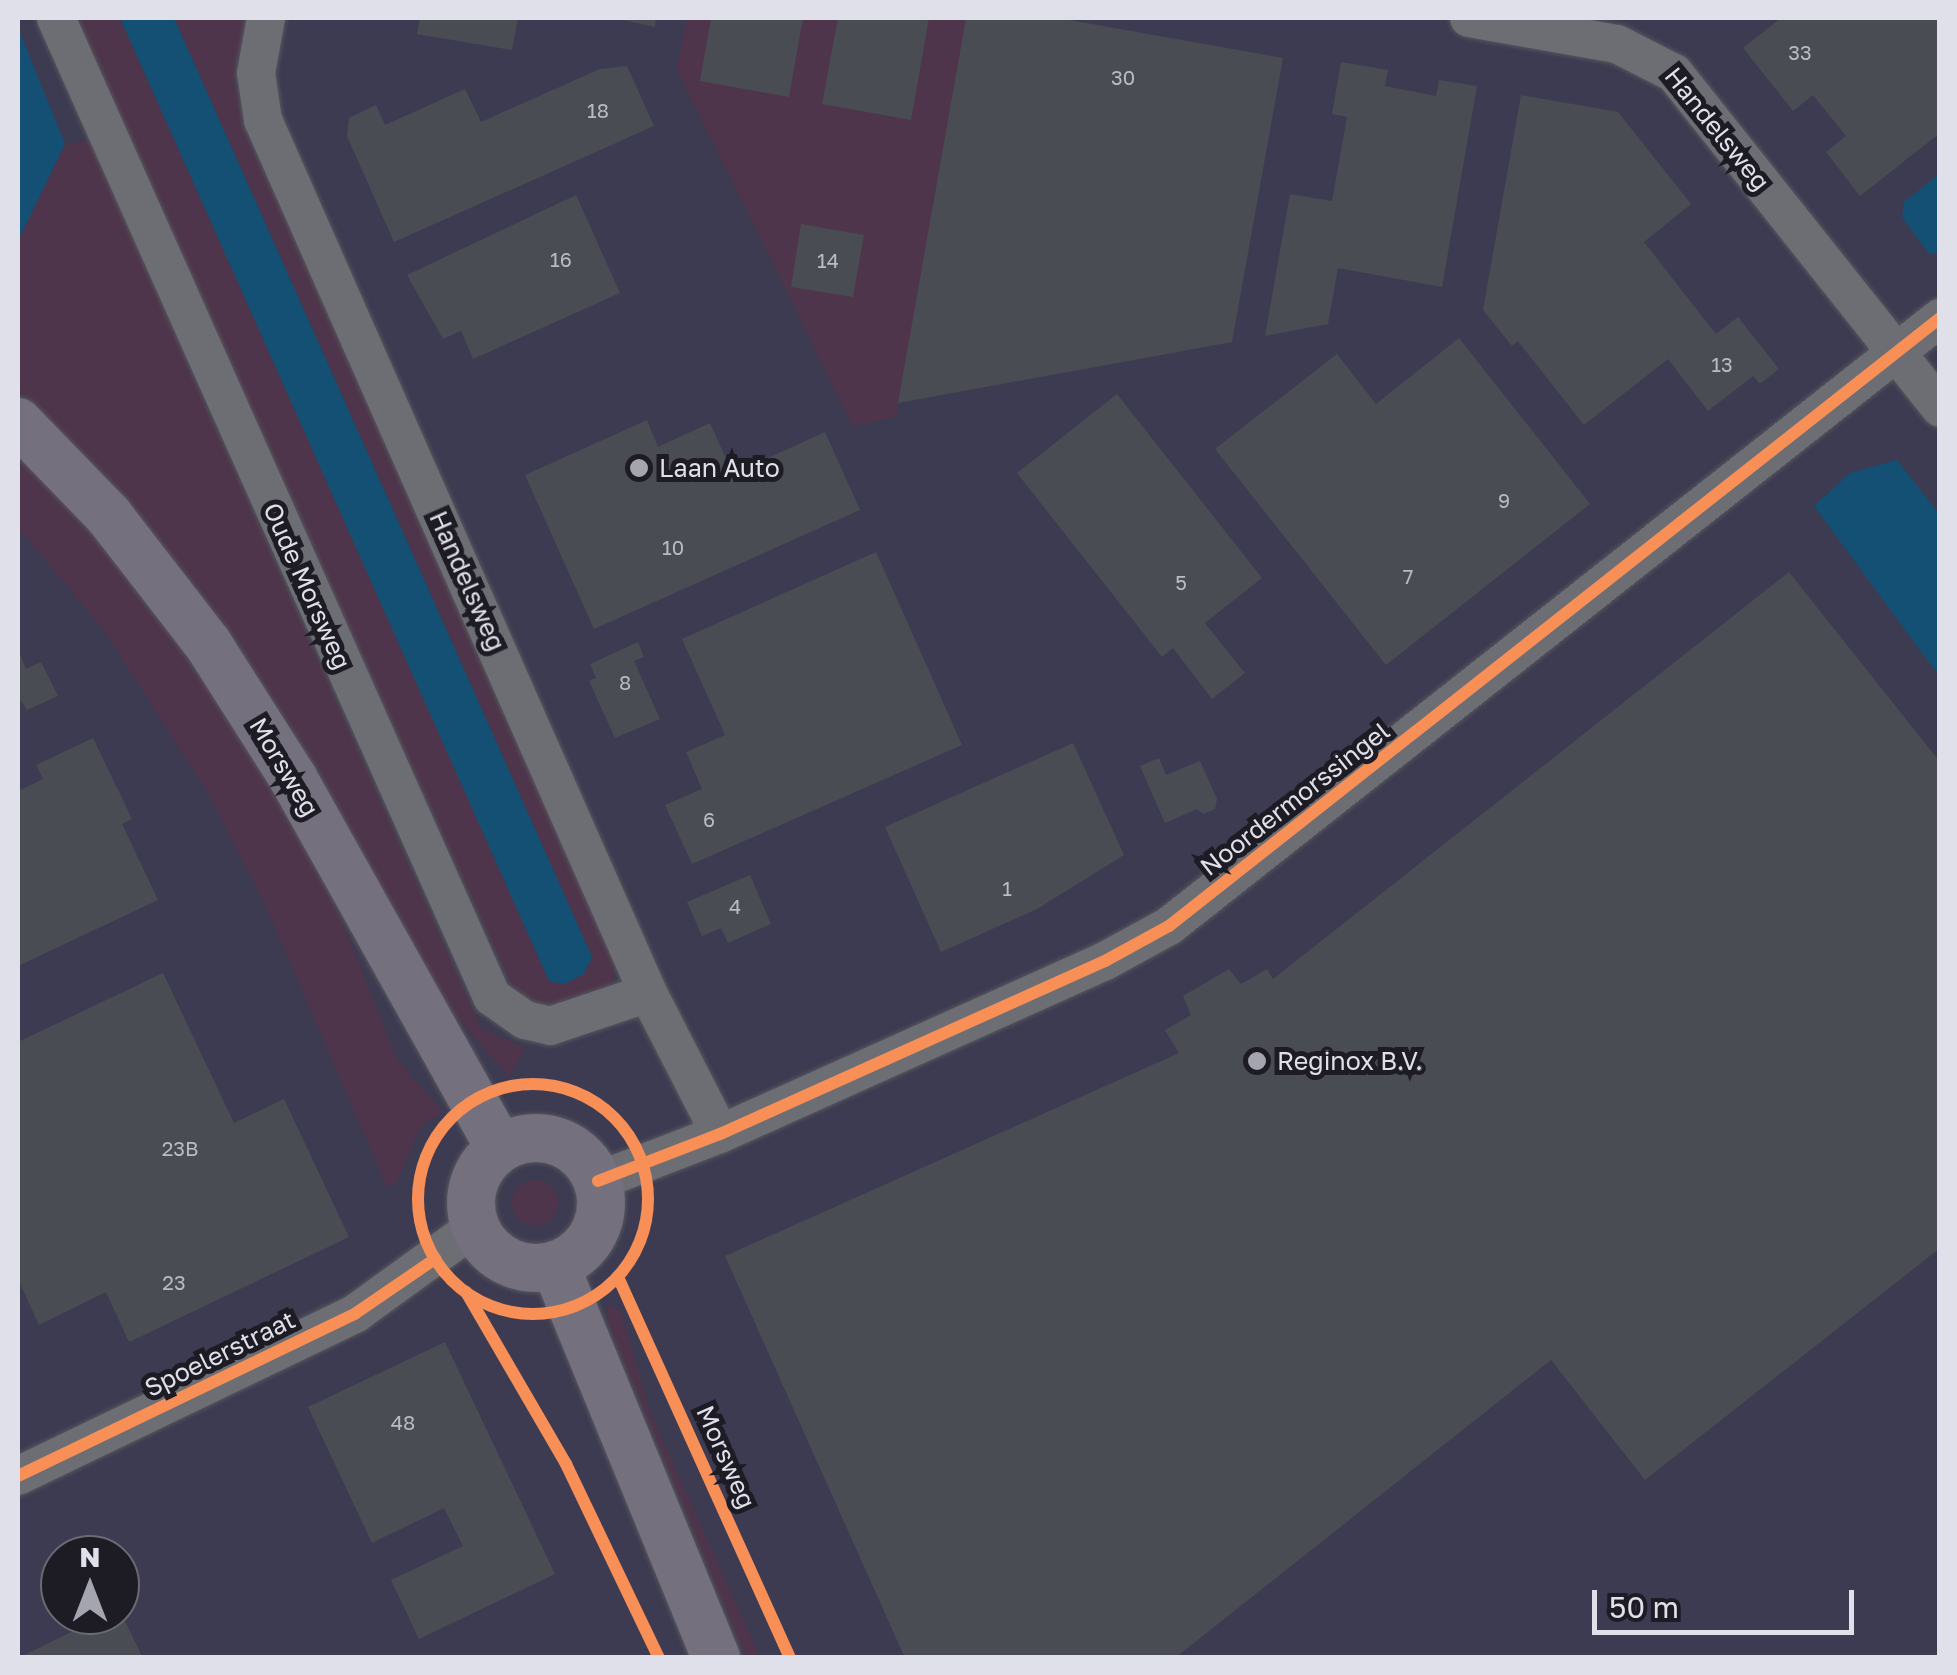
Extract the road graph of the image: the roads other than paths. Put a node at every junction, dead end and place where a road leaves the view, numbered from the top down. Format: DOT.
graph roads {
  1 [pos="56,18"];
  2 [pos="266,18"];
  3 [pos="1470,18"];
  4 [pos="1940,318"];
  5 [pos="1895,352"];
  6 [pos="1940,408"];
  7 [pos="18,422"];
  8 [pos="648,994"];
  9 [pos="720,1134"];
  10 [pos="500,1148"];
  11 [pos="598,1181"];
  12 [pos="475,1228"];
  13 [pos="555,1265"];
  14 [pos="18,1476"];
  15 [pos="716,1658"];
  1 -- 8 [label="street, Oude Morsweg"];
  2 -- 8 [label="street, Handelsweg"];
  3 -- 5 [label="street, Handelsweg"];
  4 -- 5 [label="street, Noordermorssingel"];
  5 -- 6 [label="street"];
  5 -- 9 [label="street, Noordermorssingel"];
  7 -- 10 [label="main road, Morsweg"];
  8 -- 9 [label="street, Handelsweg"];
  9 -- 11 [label="street, Noordermorssingel"];
  10 -- 11 [label="main road"];
  10 -- 12 [label="main road"];
  11 -- 13 [label="main road"];
  12 -- 13 [label="main road"];
  12 -- 14 [label="street, Spoelerstraat"];
  13 -- 15 [label="main road"];
}
